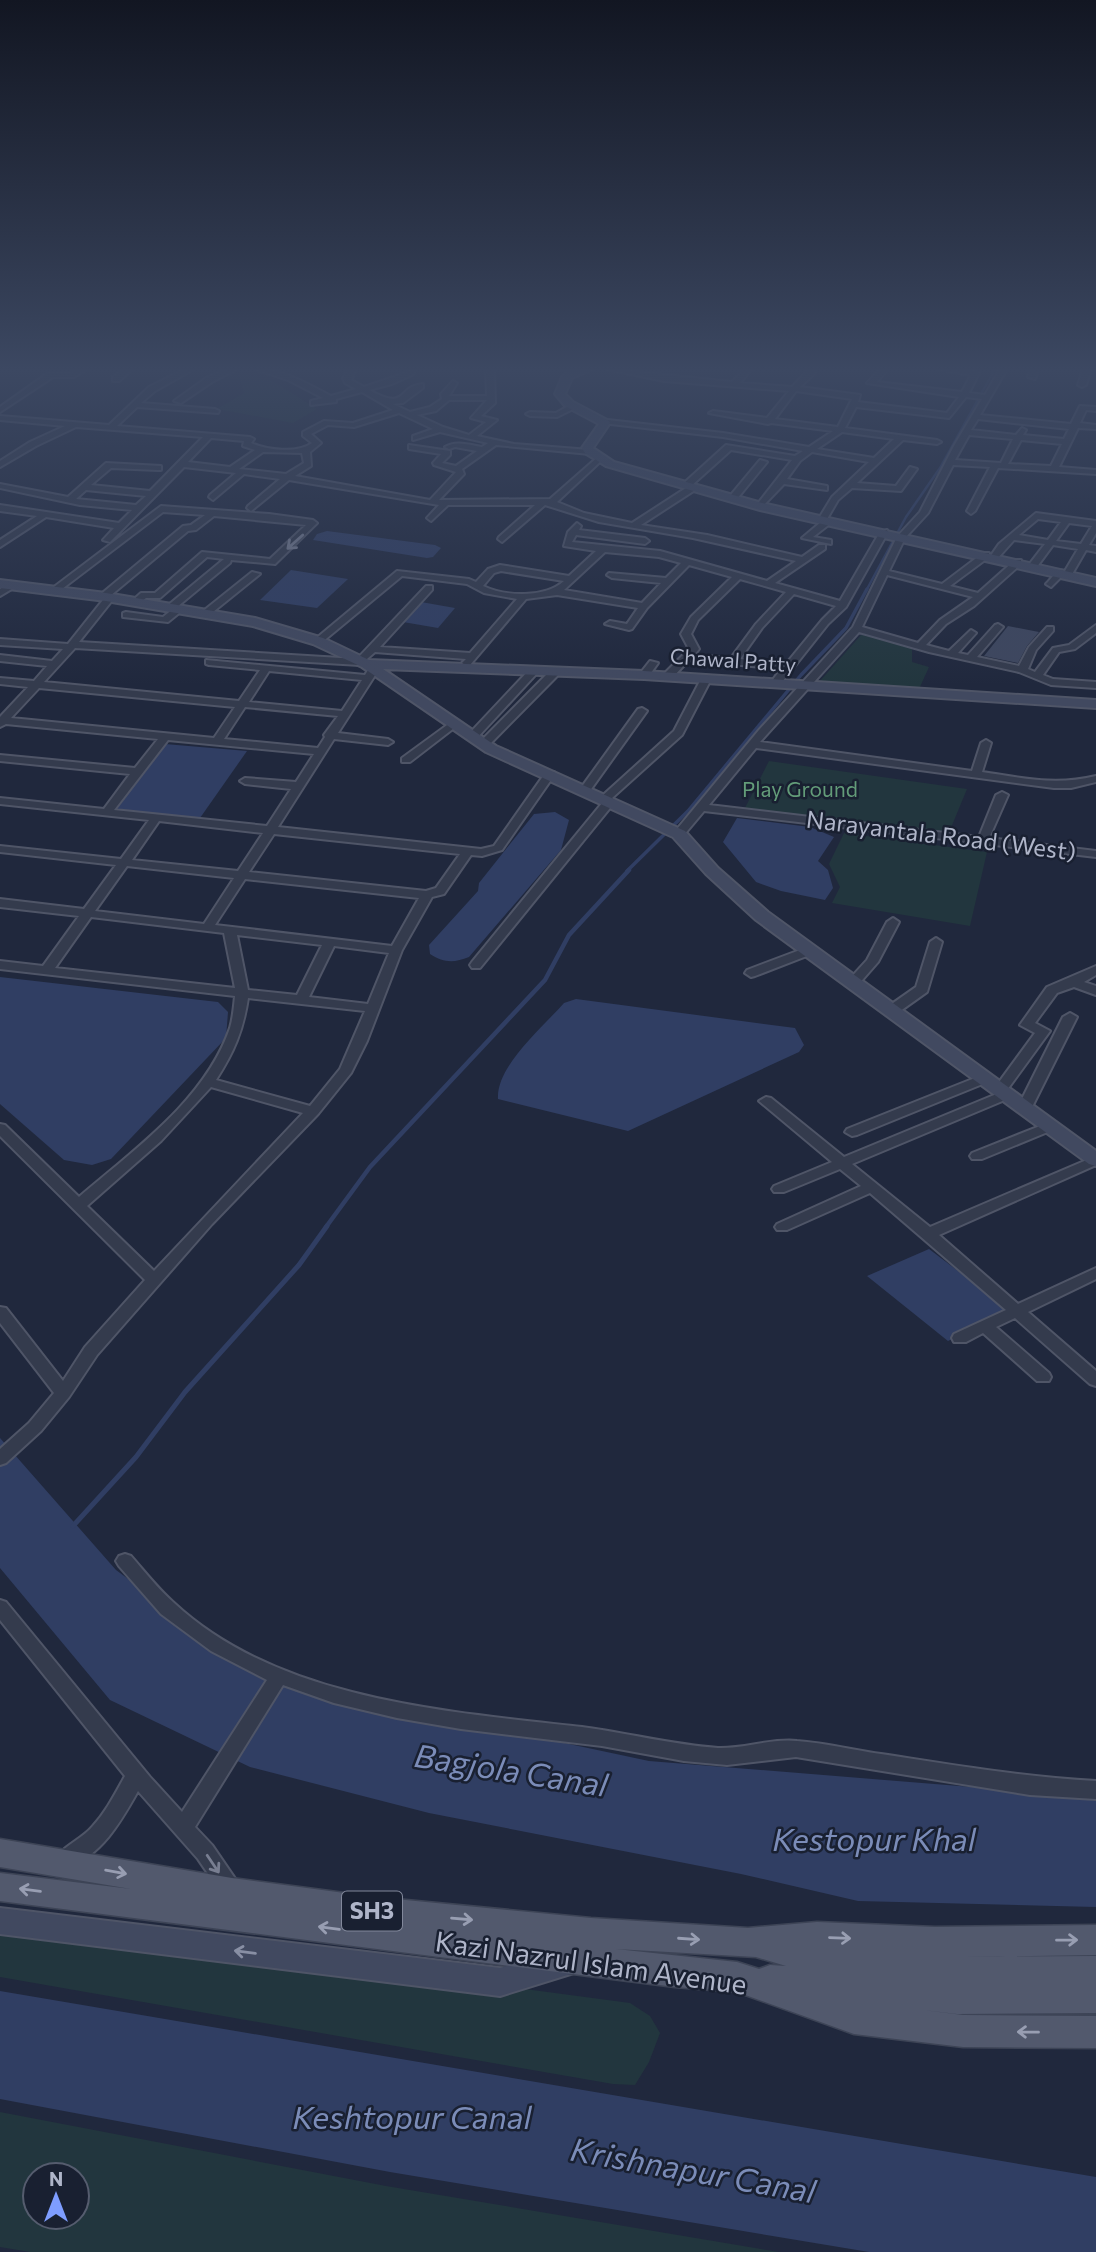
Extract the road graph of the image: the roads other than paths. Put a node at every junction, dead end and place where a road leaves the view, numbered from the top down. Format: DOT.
graph roads {
  1 [pos="99,474"];
  2 [pos="173,474"];
  3 [pos="239,474"];
  4 [pos="266,474"];
  5 [pos="292,474"];
  6 [pos="459,474"];
  7 [pos="576,474"];
  8 [pos="645,474"];
  9 [pos="702,474"];
  10 [pos="753,474"];
  11 [pos="787,474"];
  12 [pos="862,474"];
  13 [pos="909,474"];
  14 [pos="945,474"];
  15 [pos="994,474"];
  16 [pos="1034,474"];
  17 [pos="287,477"];
  18 [pos="782,481"];
  19 [pos="1032,481"];
  20 [pos="387,483"];
  21 [pos="851,485"];
  22 [pos="0,486"];
  23 [pos="84,487"];
  24 [pos="689,487"];
  25 [pos="824,488"];
  26 [pos="152,494"];
  27 [pos="374,494"];
  28 [pos="213,497"];
  29 [pos="733,498"];
  30 [pos="70,500"];
  31 [pos="547,502"];
  32 [pos="432,503"];
  33 [pos="445,504"];
  34 [pos="760,506"];
  35 [pos="138,508"];
  36 [pos="251,508"];
  37 [pos="0,509"];
  38 [pos="971,511"];
  39 [pos="211,514"];
  40 [pos="44,515"];
  41 [pos="586,515"];
  42 [pos="431,518"];
  43 [pos="825,520"];
  44 [pos="1067,520"];
  45 [pos="635,525"];
  46 [pos="1096,525"];
  47 [pos="120,526"];
  48 [pos="572,532"];
  49 [pos="884,533"];
  50 [pos="901,537"];
  51 [pos="1012,537"];
  52 [pos="502,539"];
  53 [pos="645,541"];
  54 [pos="665,543"];
  55 [pos="1051,543"];
  56 [pos="0,544"];
  57 [pos="98,548"];
  58 [pos="1091,548"];
  59 [pos="603,549"];
  60 [pos="990,556"];
  61 [pos="804,560"];
  62 [pos="227,561"];
  63 [pos="1018,562"];
  64 [pos="686,563"];
  65 [pos="1033,566"];
  66 [pos="884,572"];
  67 [pos="1065,573"];
  68 [pos="255,574"];
  69 [pos="538,574"];
  70 [pos="612,575"];
  71 [pos="737,577"];
  72 [pos="569,579"];
  73 [pos="666,581"];
  74 [pos="1096,582"];
  75 [pos="6,584"];
  76 [pos="767,584"];
  77 [pos="1051,584"];
  78 [pos="478,586"];
  79 [pos="943,587"];
  80 [pos="429,589"];
  81 [pos="55,590"];
  82 [pos="523,591"];
  83 [pos="792,591"];
  84 [pos="0,593"];
  85 [pos="557,593"];
  86 [pos="108,595"];
  87 [pos="980,596"];
  88 [pos="140,598"];
  89 [pos="843,605"];
  90 [pos="644,606"];
  91 [pos="175,608"];
  92 [pos="205,614"];
  93 [pos="126,615"];
  94 [pos="610,624"];
  95 [pos="998,627"];
  96 [pos="857,628"];
  97 [pos="1096,628"];
  98 [pos="1049,629"];
  99 [pos="971,633"];
  100 [pos="318,641"];
  101 [pos="0,642"];
  102 [pos="71,646"];
  103 [pos="920,646"];
  104 [pos="372,649"];
  105 [pos="951,654"];
  106 [pos="688,657"];
  107 [pos="971,658"];
  108 [pos="0,659"];
  109 [pos="190,660"];
  110 [pos="734,661"];
  111 [pos="467,662"];
  112 [pos="55,664"];
  113 [pos="787,667"];
  114 [pos="266,668"];
  115 [pos="367,668"];
  116 [pos="535,670"];
  117 [pos="1023,670"];
  118 [pos="556,671"];
  119 [pos="667,677"];
  120 [pos="1037,677"];
  121 [pos="0,681"];
  122 [pos="705,681"];
  123 [pos="35,685"];
  124 [pos="777,685"];
  125 [pos="804,687"];
  126 [pos="1095,697"];
  127 [pos="241,705"];
  128 [pos="642,711"];
  129 [pos="345,714"];
  130 [pos="1,721"];
  131 [pos="454,723"];
  132 [pos="329,735"];
  133 [pos="165,737"];
  134 [pos="478,740"];
  135 [pos="217,741"];
  136 [pos="388,742"];
  137 [pos="986,743"];
  138 [pos="753,744"];
  139 [pos="319,751"];
  140 [pos="0,758"];
  141 [pos="406,760"];
  142 [pos="138,772"];
  143 [pos="550,774"];
  144 [pos="976,774"];
  145 [pos="1096,779"];
  146 [pos="245,781"];
  147 [pos="298,786"];
  148 [pos="584,790"];
  149 [pos="1002,795"];
  150 [pos="607,800"];
  151 [pos="1,803"];
  152 [pos="702,807"];
  153 [pos="106,813"];
  154 [pos="156,818"];
  155 [pos="272,829"];
  156 [pos="679,834"];
  157 [pos="982,842"];
  158 [pos="0,849"];
  159 [pos="468,851"];
  160 [pos="1096,854"];
  161 [pos="123,864"];
  162 [pos="239,876"];
  163 [pos="428,895"];
  164 [pos="0,903"];
  165 [pos="86,914"];
  166 [pos="893,922"];
  167 [pos="208,927"];
  168 [pos="230,931"];
  169 [pos="936,942"];
  170 [pos="329,943"];
  171 [pos="396,950"];
  172 [pos="808,951"];
  173 [pos="0,965"];
  174 [pos="476,965"];
  175 [pos="46,971"];
  176 [pos="1096,971"];
  177 [pos="751,973"];
  178 [pos="1074,982"];
  179 [pos="852,983"];
  180 [pos="1096,991"];
  181 [pos="242,995"];
  182 [pos="301,1000"];
  183 [pos="372,1008"];
  184 [pos="891,1011"];
  185 [pos="1070,1017"];
  186 [pos="985,1079"];
  187 [pos="207,1082"];
  188 [pos="1004,1092"];
  189 [pos="766,1101"];
  190 [pos="1025,1107"];
  191 [pos="313,1111"];
  192 [pos="1050,1126"];
  193 [pos="0,1128"];
  194 [pos="852,1132"];
  195 [pos="977,1156"];
  196 [pos="1096,1160"];
  197 [pos="841,1163"];
  198 [pos="870,1187"];
  199 [pos="779,1189"];
  200 [pos="79,1205"];
  201 [pos="782,1227"];
  202 [pos="928,1234"];
  203 [pos="1096,1273"];
  204 [pos="154,1280"];
  205 [pos="1016,1310"];
  206 [pos="0,1312"];
  207 [pos="985,1326"];
  208 [pos="960,1338"];
  209 [pos="1043,1377"];
  210 [pos="1096,1380"];
  211 [pos="63,1393"];
  212 [pos="4,1457"];
  213 [pos="125,1561"];
  214 [pos="0,1607"];
  215 [pos="279,1676"];
  216 [pos="136,1775"];
  217 [pos="1096,1790"];
  218 [pos="183,1828"];
  219 [pos="0,1853"];
  220 [pos="61,1863"];
  221 [pos="0,1887"];
  222 [pos="233,1904"];
  223 [pos="0,1921"];
  224 [pos="1096,1940"];
  225 [pos="748,1943"];
  226 [pos="578,1959"];
  227 [pos="1096,1971"];
  228 [pos="737,1977"];
  229 [pos="957,1985"];
  230 [pos="1096,1997"];
  231 [pos="1096,2032"];
  1 -- 23 [label="street"];
  2 -- 26 [label="street"];
  3 -- 28 [label="street"];
  4 -- 17 [label="street"];
  5 -- 17 [label="street"];
  6 -- 32 [label="street"];
  7 -- 31 [label="street"];
  8 -- 24 [label="street"];
  9 -- 24 [label="street"];
  10 -- 29 [label="street"];
  11 -- 18 [label="street"];
  12 -- 21 [label="street"];
  13 -- 21 [label="street"];
  14 -- 50 [label="street"];
  15 -- 38 [label="street"];
  16 -- 19 [label="street"];
  17 -- 27 [label="street"];
  17 -- 36 [label="street"];
  18 -- 25 [label="street"];
  18 -- 34 [label="street"];
  20 -- 27 [label="street"];
  21 -- 43 [label="street"];
  22 -- 30 [label="street"];
  23 -- 26 [label="street"];
  23 -- 30 [label="street"];
  24 -- 29 [label="street"];
  24 -- 45 [label="street"];
  26 -- 35 [label="street"];
  27 -- 32 [label="street"];
  29 -- 34 [label="street"];
  30 -- 35 [label="street"];
  31 -- 33 [label="street"];
  31 -- 41 [label="street"];
  31 -- 52 [label="street"];
  32 -- 33 [label="street"];
  33 -- 42 [label="street"];
  34 -- 43 [label="street"];
  35 -- 47 [label="street"];
  37 -- 40 [label="street"];
  39 -- 81 [label="street"];
  39 -- 86 [label="street"];
  39 -- 88 [label="street, one-way"];
  40 -- 47 [label="street"];
  40 -- 56 [label="street"];
  41 -- 45 [label="street"];
  41 -- 48 [label="street"];
  43 -- 49 [label="street"];
  43 -- 61 [label="street"];
  44 -- 46 [label="street"];
  44 -- 51 [label="street"];
  44 -- 55 [label="street"];
  45 -- 54 [label="street"];
  46 -- 58 [label="street"];
  47 -- 57 [label="street"];
  48 -- 53 [label="street"];
  48 -- 59 [label="street"];
  49 -- 50 [label="street"];
  49 -- 89 [label="street"];
  50 -- 60 [label="street"];
  50 -- 66 [label="street"];
  51 -- 55 [label="street"];
  51 -- 60 [label="street"];
  54 -- 59 [label="street"];
  54 -- 61 [label="street"];
  54 -- 64 [label="street"];
  55 -- 58 [label="street"];
  55 -- 65 [label="street"];
  58 -- 67 [label="street"];
  59 -- 72 [label="street"];
  60 -- 63 [label="street"];
  60 -- 79 [label="street"];
  61 -- 76 [label="street"];
  62 -- 91 [label="street"];
  63 -- 65 [label="street"];
  63 -- 87 [label="street"];
  64 -- 71 [label="street"];
  64 -- 73 [label="street"];
  65 -- 67 [label="street"];
  66 -- 79 [label="street"];
  66 -- 96 [label="street"];
  67 -- 74 [label="street"];
  67 -- 77 [label="street"];
  68 -- 92 [label="street"];
  69 -- 72 [label="street"];
  69 -- 78 [label="street"];
  69 -- 82 [label="street"];
  70 -- 73 [label="street"];
  71 -- 76 [label="street"];
  71 -- 106 [label="street"];
  72 -- 85 [label="street"];
  73 -- 90 [label="street"];
  75 -- 81 [label="street"];
  75 -- 84 [label="street"];
  76 -- 83 [label="street"];
  78 -- 82 [label="street"];
  78 -- 100 [label="street"];
  79 -- 87 [label="street"];
  80 -- 104 [label="street"];
  81 -- 86 [label="street"];
  82 -- 85 [label="street"];
  82 -- 111 [label="street"];
  83 -- 89 [label="street"];
  83 -- 110 [label="street"];
  85 -- 90 [label="street"];
  86 -- 88 [label="street"];
  86 -- 102 [label="street"];
  87 -- 103 [label="street"];
  88 -- 91 [label="street"];
  89 -- 113 [label="street"];
  90 -- 94 [label="street"];
  91 -- 92 [label="street"];
  91 -- 93 [label="street"];
  92 -- 100 [label="street"];
  95 -- 107 [label="street"];
  96 -- 103 [label="street"];
  96 -- 125 [label="street"];
  97 -- 120 [label="street"];
  98 -- 117 [label="street"];
  99 -- 105 [label="street"];
  100 -- 115 [label="street"];
  101 -- 102 [label="street"];
  102 -- 112 [label="street"];
  102 -- 115 [label="street"];
  103 -- 105 [label="street"];
  104 -- 111 [label="street"];
  104 -- 115 [label="street"];
  105 -- 107 [label="street"];
  106 -- 110 [label="street"];
  106 -- 119 [label="street"];
  107 -- 117 [label="street"];
  108 -- 112 [label="street"];
  109 -- 114 [label="street"];
  110 -- 113 [label="street"];
  111 -- 115 [label="street, Chawal Patty"];
  111 -- 116 [label="street, Chawal Patty"];
  112 -- 123 [label="street"];
  113 -- 124 [label="street"];
  114 -- 115 [label="street"];
  114 -- 127 [label="street"];
  115 -- 129 [label="street"];
  115 -- 131 [label="street"];
  116 -- 118 [label="street, Chawal Patty"];
  116 -- 134 [label="street"];
  117 -- 120 [label="street"];
  118 -- 119 [label="street, Chawal Patty"];
  118 -- 134 [label="street"];
  119 -- 122 [label="street, Chawal Patty"];
  120 -- 126 [label="street"];
  121 -- 123 [label="street"];
  122 -- 124 [label="street, Chawal Patty"];
  122 -- 150 [label="street"];
  123 -- 127 [label="street"];
  123 -- 130 [label="street"];
  124 -- 125 [label="street, Chawal Patty"];
  125 -- 126 [label="street, Chawal Patty"];
  125 -- 138 [label="street"];
  127 -- 129 [label="street"];
  127 -- 135 [label="street"];
  128 -- 148 [label="street"];
  129 -- 132 [label="street"];
  130 -- 133 [label="street"];
  131 -- 134 [label="street"];
  131 -- 141 [label="street"];
  132 -- 136 [label="street"];
  132 -- 139 [label="street"];
  133 -- 135 [label="street"];
  133 -- 142 [label="street"];
  134 -- 143 [label="street"];
  135 -- 139 [label="street"];
  137 -- 144 [label="street"];
  138 -- 144 [label="street"];
  138 -- 152 [label="street"];
  139 -- 147 [label="street"];
  140 -- 142 [label="street"];
  142 -- 153 [label="street"];
  143 -- 148 [label="street"];
  143 -- 159 [label="street"];
  144 -- 145 [label="street"];
  146 -- 147 [label="street"];
  147 -- 155 [label="street"];
  148 -- 150 [label="street"];
  149 -- 157 [label="street"];
  150 -- 156 [label="street"];
  150 -- 174 [label="street"];
  151 -- 153 [label="street"];
  152 -- 156 [label="street"];
  152 -- 157 [label="street, Narayantala Road (West)"];
  153 -- 154 [label="street"];
  154 -- 155 [label="street"];
  154 -- 161 [label="street"];
  155 -- 159 [label="street"];
  155 -- 162 [label="street"];
  156 -- 172 [label="street"];
  157 -- 160 [label="street, Narayantala Road (West)"];
  158 -- 161 [label="street"];
  159 -- 163 [label="street"];
  161 -- 162 [label="street"];
  161 -- 165 [label="street"];
  162 -- 163 [label="street"];
  162 -- 167 [label="street"];
  163 -- 171 [label="street"];
  164 -- 165 [label="street"];
  165 -- 167 [label="street"];
  165 -- 175 [label="street"];
  166 -- 179 [label="street"];
  167 -- 168 [label="street"];
  168 -- 170 [label="street"];
  168 -- 181 [label="street"];
  169 -- 184 [label="street"];
  170 -- 171 [label="street"];
  170 -- 182 [label="street"];
  171 -- 183 [label="street"];
  172 -- 177 [label="street"];
  172 -- 179 [label="street"];
  173 -- 175 [label="street"];
  175 -- 181 [label="street"];
  176 -- 178 [label="street"];
  178 -- 180 [label="street"];
  178 -- 188 [label="street"];
  179 -- 184 [label="street"];
  181 -- 182 [label="street"];
  181 -- 187 [label="street"];
  182 -- 183 [label="street"];
  183 -- 191 [label="street"];
  184 -- 186 [label="street"];
  185 -- 190 [label="street"];
  186 -- 188 [label="street"];
  186 -- 194 [label="street"];
  187 -- 191 [label="street"];
  187 -- 200 [label="street"];
  188 -- 190 [label="street"];
  188 -- 197 [label="street"];
  189 -- 197 [label="street"];
  190 -- 192 [label="street"];
  191 -- 204 [label="street"];
  192 -- 195 [label="street"];
  192 -- 196 [label="street"];
  193 -- 200 [label="street"];
  196 -- 202 [label="street"];
  197 -- 198 [label="street"];
  197 -- 199 [label="street"];
  198 -- 201 [label="street"];
  198 -- 202 [label="street"];
  200 -- 204 [label="street"];
  202 -- 205 [label="street"];
  203 -- 205 [label="street"];
  204 -- 211 [label="street"];
  205 -- 207 [label="street"];
  205 -- 210 [label="street"];
  206 -- 211 [label="street"];
  207 -- 208 [label="street"];
  207 -- 209 [label="street"];
  211 -- 212 [label="street"];
  213 -- 215 [label="street"];
  214 -- 216 [label="street"];
  215 -- 217 [label="street"];
  215 -- 218 [label="street"];
  216 -- 218 [label="street"];
  216 -- 220 [label="street"];
  218 -- 222 [label="street, one-way"];
  219 -- 220 [label="main road, Kazi Nazrul Islam Avenue / SH3"];
  220 -- 222 [label="main road, Kazi Nazrul Islam Avenue / SH3, one-way"];
  222 -- 221 [label="main road, Kazi Nazrul Islam Avenue / SH3, one-way"];
  222 -- 225 [label="main road, Kazi Nazrul Islam Avenue / SH3, one-way"];
  226 -- 222 [label="main road, Kazi Nazrul Islam Avenue / SH3, one-way"];
  226 -- 223 [label="street, one-way"];
  225 -- 224 [label="main road, Kazi Nazrul Islam Avenue / SH3, one-way"];
  225 -- 229 [label="main road"];
  226 -- 228 [label="main road, Kazi Nazrul Islam Avenue / SH3"];
  227 -- 229 [label="main road"];
  228 -- 229 [label="main road"];
  231 -- 228 [label="main road, Kazi Nazrul Islam Avenue / SH3, one-way"];
  229 -- 230 [label="main road"];
}
